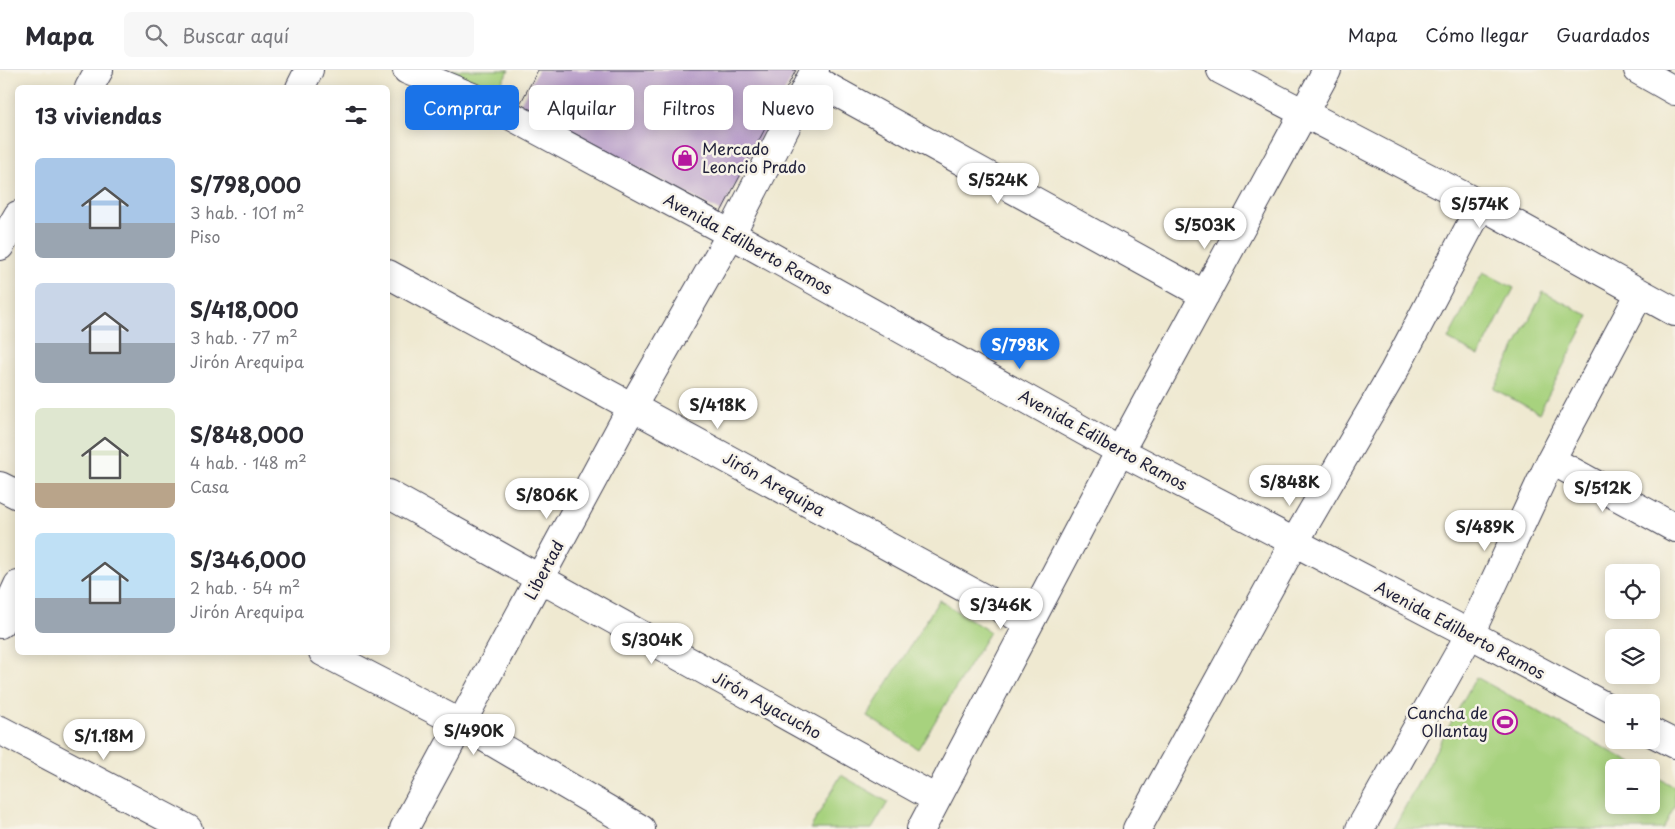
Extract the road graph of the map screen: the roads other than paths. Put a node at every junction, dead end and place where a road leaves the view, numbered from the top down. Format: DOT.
graph roads {
  1 [pos="99,70"];
  2 [pos="309,70"];
  3 [pos="407,70"];
  4 [pos="1221,70"];
  5 [pos="1327,70"];
  6 [pos="1638,70"];
  7 [pos="813,74"];
  8 [pos="91,85"];
  9 [pos="302,85"];
  10 [pos="1675,90"];
  11 [pos="1303,113"];
  12 [pos="1481,206"];
  13 [pos="15,220"];
  14 [pos="731,234"];
  15 [pos="0,246"];
  16 [pos="390,275"];
  17 [pos="1640,293"];
  18 [pos="1205,295"];
  19 [pos="1675,312"];
  20 [pos="632,407"];
  21 [pos="1120,451"];
  22 [pos="1551,460"];
  23 [pos="0,486"];
  24 [pos="15,494"];
  25 [pos="390,495"];
  26 [pos="1675,528"];
  27 [pos="1294,543"];
  28 [pos="540,579"];
  29 [pos="15,592"];
  30 [pos="1029,623"];
  31 [pos="0,624"];
  32 [pos="1470,634"];
  33 [pos="329,655"];
  34 [pos="1605,706"];
  35 [pos="460,723"];
  36 [pos="0,730"];
  37 [pos="1660,736"];
  38 [pos="1675,744"];
  39 [pos="936,799"];
  40 [pos="188,829"];
  41 [pos="404,829"];
  42 [pos="641,829"];
  43 [pos="920,829"];
  44 [pos="1137,829"];
  45 [pos="1360,829"];
  1 -- 8 [label="street"];
  2 -- 9 [label="street"];
  3 -- 14 [label="street, Avenida Edilberto Ramos"];
  4 -- 11 [label="street"];
  5 -- 11 [label="street"];
  6 -- 10 [label="street"];
  7 -- 14 [label="street, Libertad"];
  7 -- 18 [label="street"];
  11 -- 12 [label="street"];
  11 -- 18 [label="street"];
  12 -- 17 [label="street"];
  12 -- 27 [label="street"];
  13 -- 15 [label="street"];
  14 -- 20 [label="street, Libertad"];
  14 -- 21 [label="street, Avenida Edilberto Ramos"];
  16 -- 20 [label="street, Jirón Arequipa"];
  17 -- 19 [label="street"];
  17 -- 22 [label="street"];
  18 -- 21 [label="street"];
  20 -- 28 [label="street, Libertad"];
  20 -- 30 [label="street, Jirón Arequipa"];
  21 -- 27 [label="street, Avenida Edilberto Ramos"];
  21 -- 30 [label="street"];
  22 -- 26 [label="street"];
  22 -- 32 [label="street"];
  23 -- 24 [label="street"];
  25 -- 28 [label="street, Jirón Ayacucho"];
  27 -- 32 [label="street, Avenida Edilberto Ramos"];
  27 -- 44 [label="street"];
  28 -- 35 [label="street, Libertad"];
  28 -- 39 [label="street, Jirón Ayacucho"];
  29 -- 31 [label="street"];
  30 -- 39 [label="street"];
  32 -- 34 [label="street, Avenida Edilberto Ramos"];
  32 -- 45 [label="street"];
  33 -- 35 [label="street"];
  35 -- 41 [label="street, Libertad"];
  35 -- 42 [label="street"];
  36 -- 40 [label="street"];
  37 -- 38 [label="street"];
  39 -- 43 [label="street"];
}
